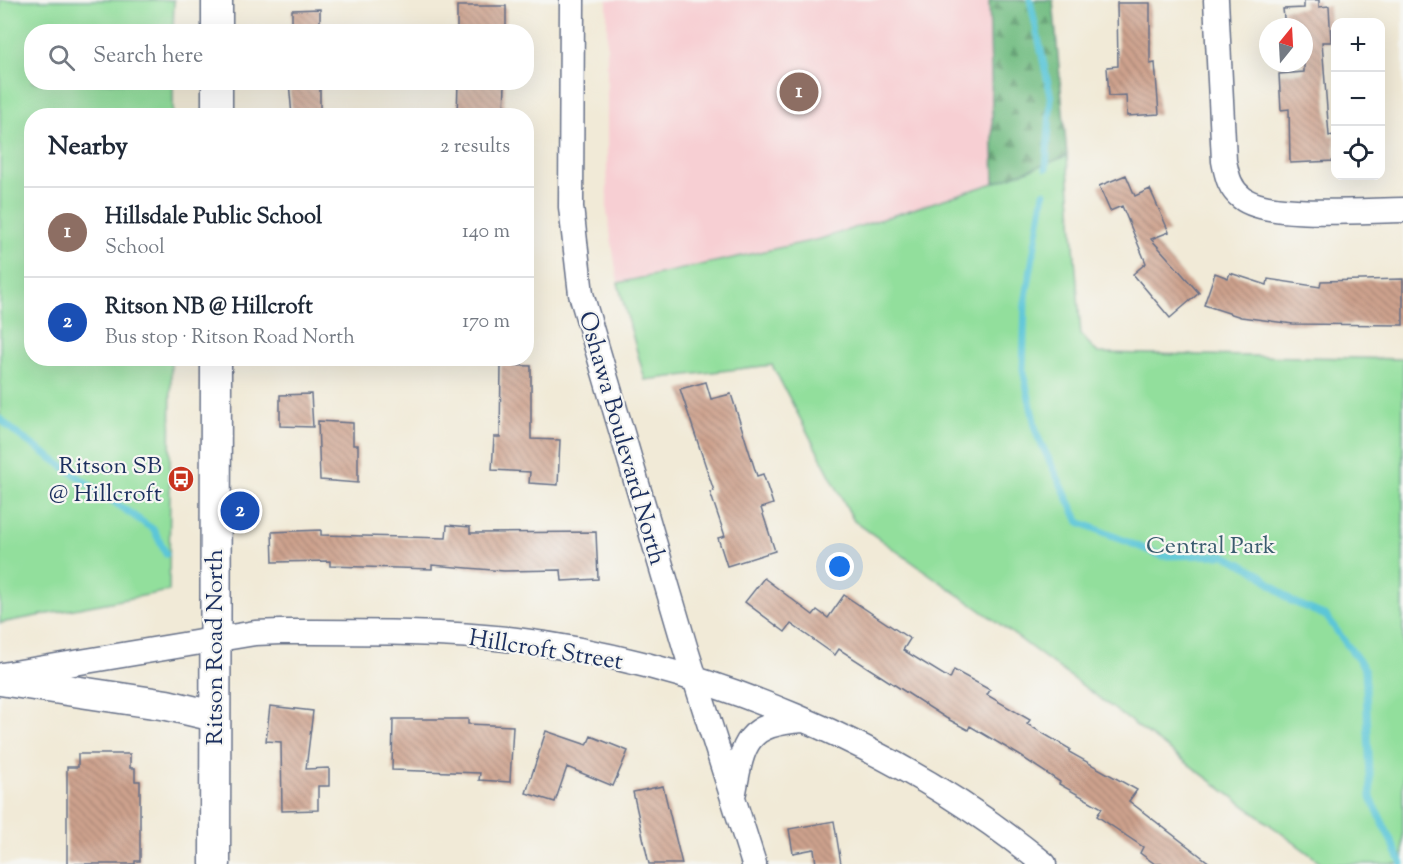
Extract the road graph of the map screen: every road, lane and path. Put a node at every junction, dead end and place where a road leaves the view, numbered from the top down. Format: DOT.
graph roads {
  1 [pos="217,0"];
  2 [pos="572,0"];
  3 [pos="1216,0"];
  4 [pos="217,24"];
  5 [pos="217,90"];
  6 [pos="217,108"];
  7 [pos="1403,210"];
  8 [pos="216,366"];
  9 [pos="215,639"];
  10 [pos="0,675"];
  11 [pos="0,680"];
  12 [pos="696,681"];
  13 [pos="214,716"];
  14 [pos="806,720"];
  15 [pos="733,795"];
  16 [pos="215,864"];
  17 [pos="754,864"];
  18 [pos="1044,864"];
  1 -- 4 [label="main road"];
  2 -- 12 [label="street, Oshawa Boulevard North"];
  3 -- 7 [label="street"];
  5 -- 6 [label="main road"];
  8 -- 9 [label="main road, Ritson Road North"];
  9 -- 10 [label="street, Hillcroft Street"];
  9 -- 12 [label="street, Hillcroft Street"];
  9 -- 13 [label="main road, Ritson Road North"];
  11 -- 13 [label="main road"];
  12 -- 14 [label="street, Hillcroft Street"];
  12 -- 15 [label="street, Oshawa Boulevard North"];
  13 -- 16 [label="main road, Ritson Road North"];
  14 -- 15 [label="street"];
  14 -- 18 [label="street, Hillcroft Street"];
  15 -- 17 [label="street, Oshawa Boulevard North"];
}
